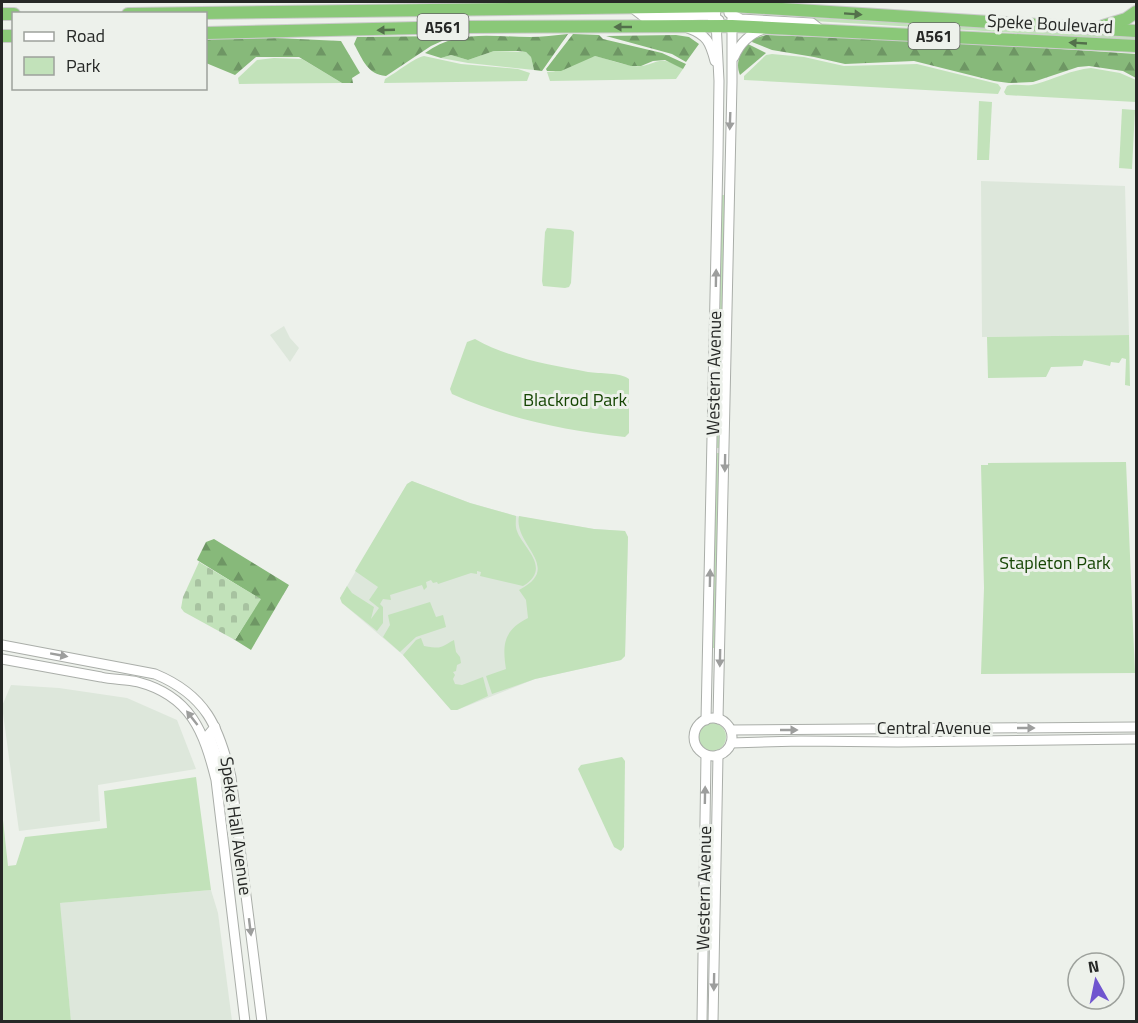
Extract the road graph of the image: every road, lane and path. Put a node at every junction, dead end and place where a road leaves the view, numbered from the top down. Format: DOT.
graph roads {
  1 [pos="645,2"];
  2 [pos="753,2"];
  3 [pos="632,7"];
  4 [pos="777,9"];
  5 [pos="345,11"];
  6 [pos="731,12"];
  7 [pos="1137,12"];
  8 [pos="207,13"];
  9 [pos="716,13"];
  10 [pos="681,26"];
  11 [pos="769,27"];
  12 [pos="1096,29"];
  13 [pos="821,30"];
  14 [pos="345,31"];
  15 [pos="1137,31"];
  16 [pos="207,33"];
  17 [pos="1137,46"];
  18 [pos="732,62"];
  19 [pos="719,72"];
  20 [pos="2,645"];
  21 [pos="2,659"];
  22 [pos="718,719"];
  23 [pos="706,720"];
  24 [pos="215,727"];
  25 [pos="1137,727"];
  26 [pos="731,730"];
  27 [pos="1137,739"];
  28 [pos="731,743"];
  29 [pos="706,754"];
  30 [pos="718,755"];
  31 [pos="218,788"];
  32 [pos="245,1022"];
  33 [pos="262,1022"];
  34 [pos="702,1022"];
  35 [pos="713,1022"];
  1 -- 3 [label="street"];
  2 -- 4 [label="street"];
  3 -- 5 [label="highway, Speke Boulevard / A561"];
  3 -- 9 [label="highway, Speke Boulevard / A561"];
  4 -- 6 [label="highway, Speke Boulevard / A561"];
  4 -- 12 [label="highway, Speke Boulevard / A561, one-way"];
  5 -- 8 [label="highway, Speke Boulevard / A561"];
  5 -- 14 [label="highway"];
  6 -- 9 [label="highway, Speke Boulevard / A561"];
  6 -- 9 [label="highway, Speke Boulevard / A561"];
  6 -- 11 [label="highway, Speke Boulevard / A561"];
  6 -- 13 [label="street, A561"];
  6 -- 18 [label="street, Western Avenue"];
  7 -- 12 [label="highway"];
  9 -- 10 [label="highway, Speke Boulevard / A561"];
  9 -- 19 [label="street, Western Avenue"];
  10 -- 14 [label="highway, Speke Boulevard / A561, one-way"];
  10 -- 19 [label="street"];
  11 -- 13 [label="highway, Speke Boulevard / A561"];
  11 -- 18 [label="street"];
  12 -- 15 [label="highway, Speke Boulevard / A561"];
  17 -- 13 [label="highway, Speke Boulevard / A561, one-way"];
  14 -- 16 [label="highway, Speke Boulevard / A561"];
  18 -- 22 [label="street, Western Avenue, one-way"];
  23 -- 19 [label="street, Western Avenue, one-way"];
  20 -- 24 [label="street, Speke Hall Avenue, one-way"];
  31 -- 21 [label="street, Speke Hall Avenue, one-way"];
  22 -- 23 [label="street"];
  22 -- 26 [label="street"];
  23 -- 29 [label="street"];
  24 -- 31 [label="street"];
  24 -- 33 [label="street, Speke Hall Avenue, one-way"];
  26 -- 25 [label="street, Central Avenue, one-way"];
  26 -- 28 [label="street"];
  27 -- 28 [label="street, Central Avenue"];
  28 -- 30 [label="street"];
  29 -- 30 [label="street"];
  34 -- 29 [label="street, Western Avenue, one-way"];
  30 -- 35 [label="street, Western Avenue, one-way"];
  31 -- 32 [label="street, Speke Hall Avenue"];
}
